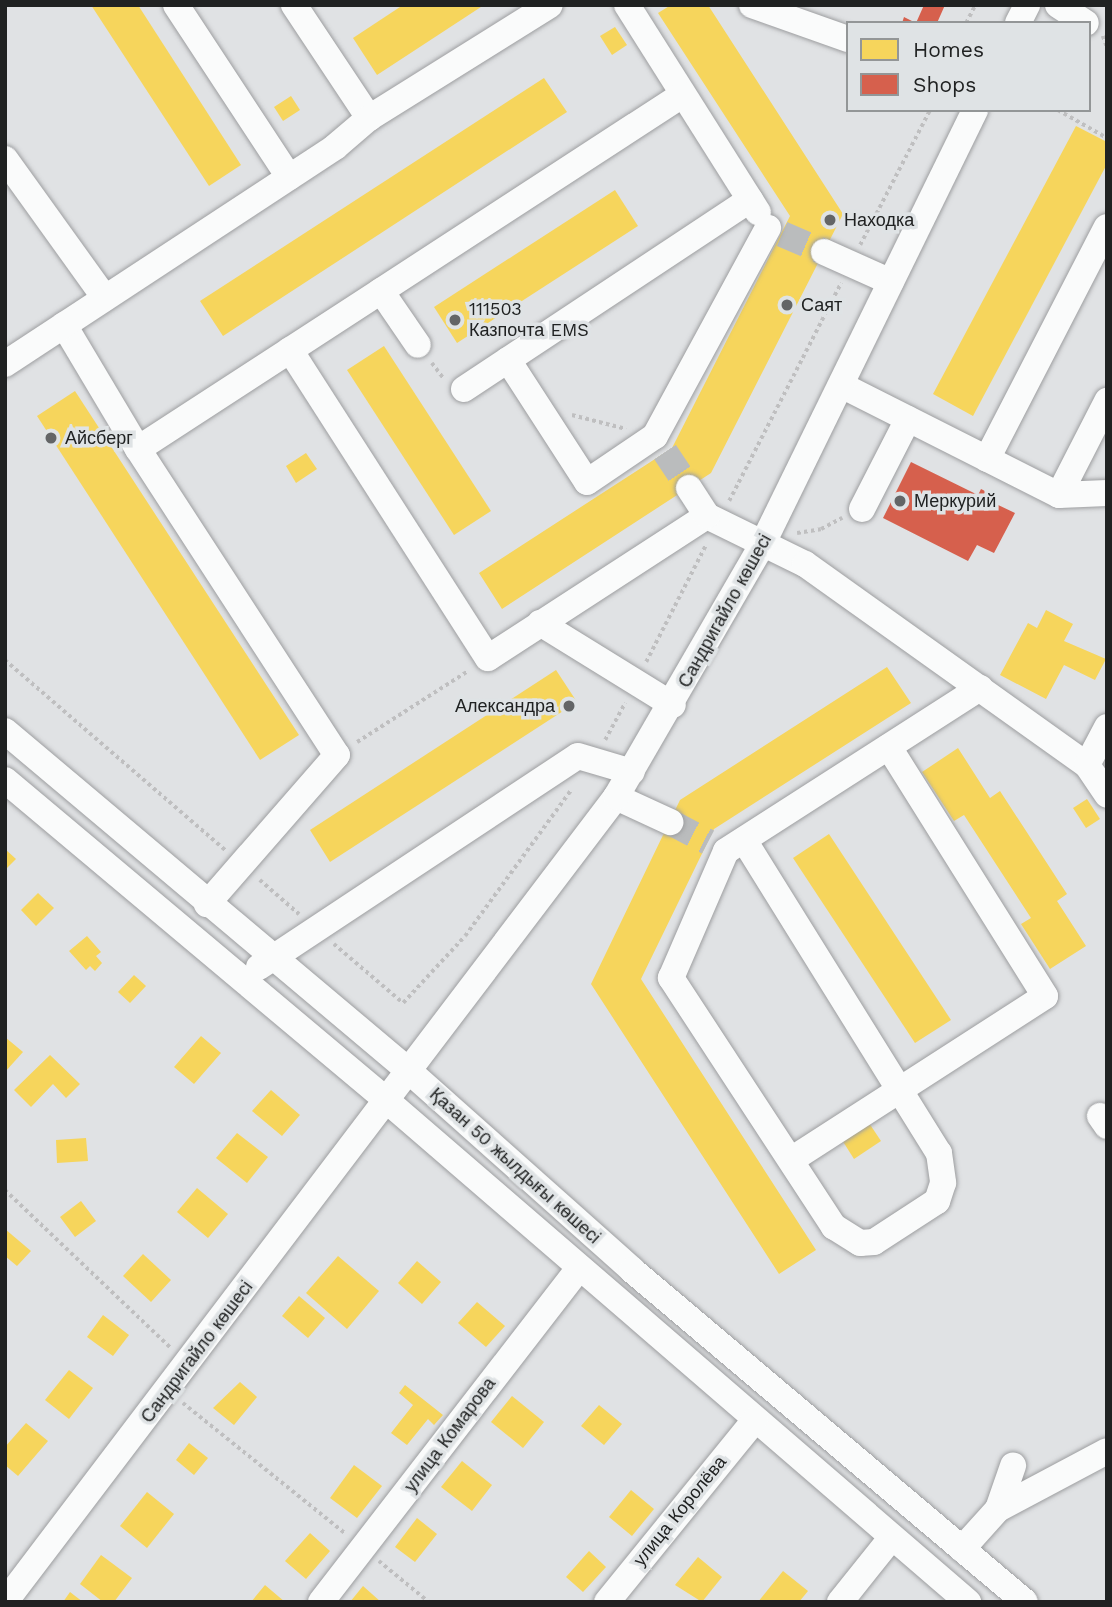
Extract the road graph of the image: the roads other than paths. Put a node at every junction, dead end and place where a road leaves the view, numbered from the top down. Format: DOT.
graph roads {
  1 [pos="176,5"];
  2 [pos="294,5"];
  3 [pos="550,5"];
  4 [pos="626,5"];
  5 [pos="752,5"];
  6 [pos="1027,5"];
  7 [pos="1058,5"];
  8 [pos="1019,21"];
  9 [pos="1083,21"];
  10 [pos="1091,26"];
  11 [pos="1107,35"];
  12 [pos="846,38"];
  13 [pos="682,95"];
  14 [pos="974,112"];
  15 [pos="369,118"];
  16 [pos="5,159"];
  17 [pos="289,177"];
  18 [pos="15,192"];
  19 [pos="750,200"];
  20 [pos="1107,227"];
  21 [pos="824,252"];
  22 [pos="891,282"];
  23 [pos="381,291"];
  24 [pos="105,298"];
  25 [pos="64,325"];
  26 [pos="418,345"];
  27 [pos="289,350"];
  28 [pos="508,360"];
  29 [pos="5,363"];
  30 [pos="841,385"];
  31 [pos="464,389"];
  32 [pos="1107,401"];
  33 [pos="908,419"];
  34 [pos="138,449"];
  35 [pos="987,459"];
  36 [pos="689,488"];
  37 [pos="1107,493"];
  38 [pos="1059,495"];
  39 [pos="862,509"];
  40 [pos="713,519"];
  41 [pos="768,534"];
  42 [pos="540,624"];
  43 [pos="980,688"];
  44 [pos="673,705"];
  45 [pos="1107,727"];
  46 [pos="5,732"];
  47 [pos="889,747"];
  48 [pos="1087,765"];
  49 [pos="632,772"];
  50 [pos="5,780"];
  51 [pos="1107,795"];
  52 [pos="616,797"];
  53 [pos="670,822"];
  54 [pos="726,845"];
  55 [pos="207,904"];
  56 [pos="269,957"];
  57 [pos="244,984"];
  58 [pos="409,1071"];
  59 [pos="902,1088"];
  60 [pos="386,1100"];
  61 [pos="791,1160"];
  62 [pos="578,1269"];
  63 [pos="632,1270"];
  64 [pos="611,1295"];
  65 [pos="755,1420"];
  66 [pos="1107,1451"];
  67 [pos="1013,1466"];
  68 [pos="998,1509"];
  69 [pos="892,1537"];
  70 [pos="962,1549"];
  71 [pos="5,1602"];
  72 [pos="321,1602"];
  73 [pos="607,1602"];
  74 [pos="840,1602"];
  75 [pos="968,1602"];
  76 [pos="1025,1602"];
  1 -- 17 [label="street"];
  2 -- 15 [label="street"];
  3 -- 15 [label="street"];
  4 -- 13 [label="street"];
  5 -- 12 [label="street"];
  6 -- 8 [label="street"];
  7 -- 9 [label="street"];
  10 -- 11 [label="street"];
  13 -- 19 [label="street"];
  13 -- 23 [label="street"];
  14 -- 22 [label="street, Сандригайло көшесі"];
  15 -- 17 [label="street"];
  16 -- 18 [label="street"];
  17 -- 24 [label="street"];
  18 -- 24 [label="street"];
  19 -- 28 [label="street"];
  19 -- 28 [label="street"];
  20 -- 35 [label="street"];
  21 -- 22 [label="street"];
  22 -- 30 [label="street, Сандригайло көшесі"];
  23 -- 26 [label="street"];
  23 -- 27 [label="street"];
  24 -- 25 [label="street"];
  25 -- 29 [label="street"];
  25 -- 34 [label="street"];
  27 -- 34 [label="street"];
  27 -- 42 [label="street"];
  28 -- 31 [label="street"];
  30 -- 33 [label="street"];
  30 -- 41 [label="street, Сандригайло көшесі"];
  32 -- 38 [label="street"];
  33 -- 35 [label="street"];
  33 -- 39 [label="street"];
  34 -- 55 [label="street"];
  35 -- 38 [label="street"];
  36 -- 40 [label="street"];
  37 -- 38 [label="street"];
  40 -- 41 [label="street"];
  40 -- 42 [label="street"];
  41 -- 43 [label="street"];
  41 -- 44 [label="street, Сандригайло көшесі"];
  42 -- 44 [label="street"];
  43 -- 47 [label="street"];
  43 -- 48 [label="street"];
  44 -- 49 [label="street, Сандригайло көшесі"];
  45 -- 48 [label="street"];
  46 -- 55 [label="street, Қазан 50 жылдығы көшесі"];
  47 -- 54 [label="street"];
  47 -- 59 [label="street"];
  48 -- 51 [label="street"];
  49 -- 52 [label="street, Сандригайло көшесі"];
  49 -- 56 [label="street"];
  50 -- 57 [label="street, Қазан 50 жылдығы көшесі"];
  52 -- 53 [label="street"];
  52 -- 58 [label="street, Сандригайло көшесі"];
  54 -- 59 [label="street"];
  54 -- 61 [label="street"];
  55 -- 56 [label="street, Қазан 50 жылдығы көшесі"];
  56 -- 57 [label="street"];
  56 -- 58 [label="street, Қазан 50 жылдығы көшесі"];
  57 -- 60 [label="street, Қазан 50 жылдығы көшесі"];
  58 -- 60 [label="street, Сандригайло көшесі"];
  58 -- 63 [label="street, Қазан 50 жылдығы көшесі"];
  59 -- 61 [label="street"];
  59 -- 61 [label="street"];
  60 -- 62 [label="street, Қазан 50 жылдығы көшесі"];
  60 -- 71 [label="street, Сандригайло көшесі"];
  62 -- 64 [label="street, Қазан 50 жылдығы көшесі"];
  62 -- 72 [label="street, улица Комарова"];
  63 -- 64 [label="street"];
  63 -- 70 [label="street, Қазан 50 жылдығы көшесі"];
  64 -- 65 [label="street, Қазан 50 жылдығы көшесі"];
  65 -- 69 [label="street, Қазан 50 жылдығы көшесі"];
  65 -- 73 [label="street, улица Королёва"];
  66 -- 68 [label="street"];
  67 -- 68 [label="street"];
  68 -- 70 [label="street"];
  69 -- 74 [label="street"];
  69 -- 75 [label="street, Қазан 50 жылдығы көшесі"];
  70 -- 76 [label="street, Қазан 50 жылдығы көшесі"];
}
